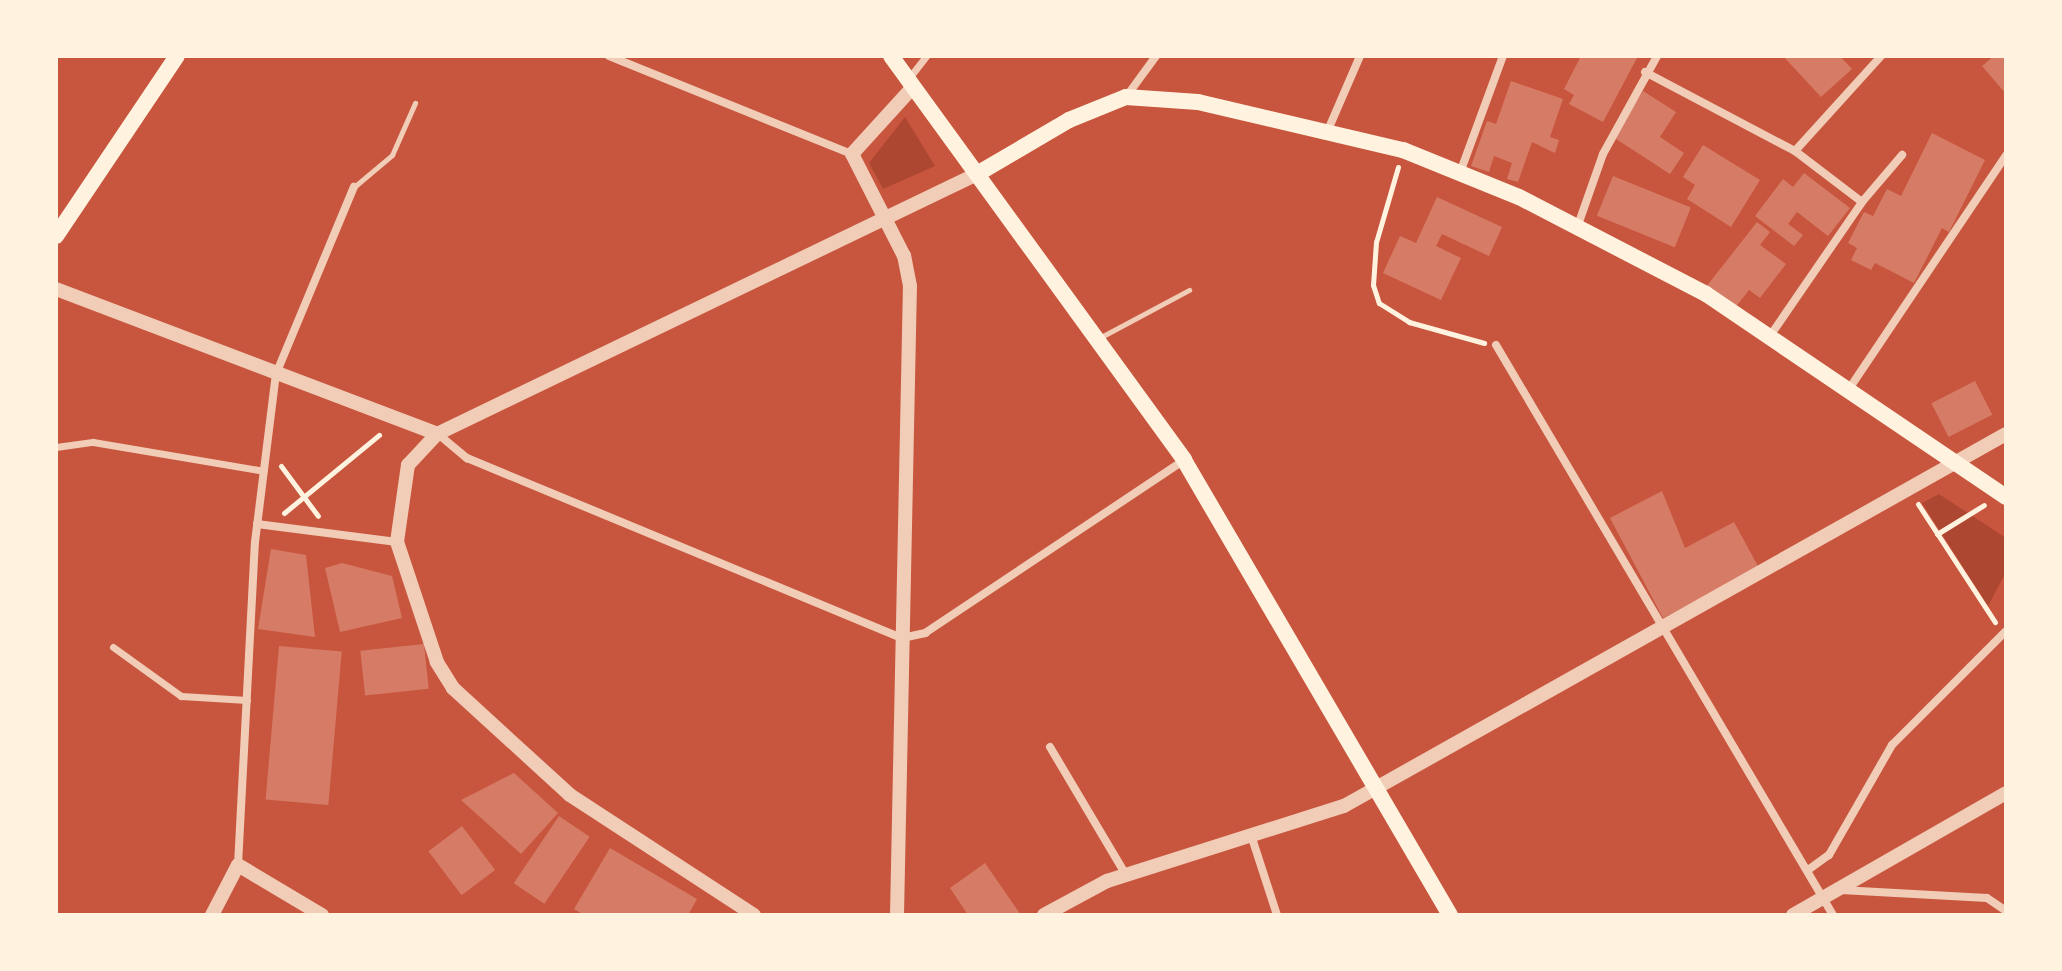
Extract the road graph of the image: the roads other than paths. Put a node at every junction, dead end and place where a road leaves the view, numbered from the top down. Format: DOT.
graph roads {
  1 [pos="177,56"];
  2 [pos="609,56"];
  3 [pos="891,56"];
  4 [pos="926,56"];
  5 [pos="1156,56"];
  6 [pos="1360,56"];
  7 [pos="1503,56"];
  8 [pos="1657,56"];
  9 [pos="1881,56"];
  10 [pos="1645,72"];
  11 [pos="910,83"];
  12 [pos="1126,97"];
  13 [pos="415,103"];
  14 [pos="1328,130"];
  15 [pos="1795,151"];
  16 [pos="852,154"];
  17 [pos="1902,155"];
  18 [pos="2006,155"];
  19 [pos="1461,170"];
  20 [pos="977,174"];
  21 [pos="354,187"];
  22 [pos="1862,202"];
  23 [pos="885,222"];
  24 [pos="1578,225"];
  25 [pos="56,236"];
  26 [pos="56,289"];
  27 [pos="1189,290"];
  28 [pos="1769,337"];
  29 [pos="1096,339"];
  30 [pos="1496,345"];
  31 [pos="276,374"];
  32 [pos="1849,389"];
  33 [pos="437,434"];
  34 [pos="2006,434"];
  35 [pos="56,447"];
  36 [pos="1184,460"];
  37 [pos="1952,465"];
  38 [pos="264,471"];
  39 [pos="2004,496"];
  40 [pos="257,524"];
  41 [pos="397,542"];
  42 [pos="1665,627"];
  43 [pos="2004,633"];
  44 [pos="902,638"];
  45 [pos="113,647"];
  46 [pos="247,700"];
  47 [pos="1050,747"];
  48 [pos="1377,788"];
  49 [pos="2006,793"];
  50 [pos="1251,835"];
  51 [pos="238,865"];
  52 [pos="1808,870"];
  53 [pos="1126,875"];
  54 [pos="1830,894"];
  55 [pos="2006,911"];
  56 [pos="212,915"];
  57 [pos="322,915"];
  58 [pos="754,915"];
  59 [pos="897,915"];
  60 [pos="1044,915"];
  61 [pos="1277,915"];
  62 [pos="1450,915"];
  63 [pos="1793,915"];
  64 [pos="1833,915"];
  1 -- 25 [label="main road"];
  2 -- 16 [label="street"];
  3 -- 11 [label="main road"];
  4 -- 11 [label="street"];
  5 -- 12 [label="street"];
  6 -- 14 [label="street"];
  7 -- 19 [label="street"];
  8 -- 10 [label="street"];
  9 -- 15 [label="street"];
  10 -- 15 [label="street"];
  10 -- 24 [label="street"];
  11 -- 16 [label="street"];
  11 -- 20 [label="main road"];
  12 -- 14 [label="main road"];
  12 -- 20 [label="main road"];
  13 -- 21 [label="lane"];
  14 -- 19 [label="main road"];
  15 -- 22 [label="street"];
  16 -- 23 [label="street"];
  17 -- 22 [label="street"];
  18 -- 32 [label="street"];
  19 -- 24 [label="main road"];
  20 -- 23 [label="street"];
  20 -- 29 [label="main road"];
  21 -- 31 [label="street"];
  22 -- 28 [label="street"];
  23 -- 33 [label="street"];
  23 -- 44 [label="street"];
  24 -- 28 [label="main road"];
  26 -- 31 [label="street"];
  27 -- 29 [label="lane"];
  28 -- 32 [label="main road"];
  29 -- 36 [label="main road"];
  30 -- 42 [label="street"];
  31 -- 33 [label="street"];
  31 -- 38 [label="street"];
  32 -- 37 [label="main road"];
  33 -- 41 [label="street"];
  33 -- 44 [label="street"];
  34 -- 37 [label="street"];
  35 -- 38 [label="street"];
  36 -- 44 [label="street"];
  36 -- 48 [label="main road"];
  37 -- 39 [label="main road"];
  37 -- 42 [label="street"];
  38 -- 40 [label="street"];
  40 -- 41 [label="street"];
  40 -- 46 [label="street"];
  41 -- 58 [label="street"];
  42 -- 48 [label="street"];
  42 -- 52 [label="street"];
  43 -- 52 [label="street"];
  44 -- 59 [label="street"];
  45 -- 46 [label="street"];
  46 -- 51 [label="street"];
  47 -- 53 [label="street"];
  48 -- 50 [label="street"];
  48 -- 62 [label="main road"];
  49 -- 54 [label="street"];
  50 -- 53 [label="street"];
  50 -- 61 [label="street"];
  51 -- 56 [label="street"];
  51 -- 57 [label="street"];
  52 -- 54 [label="street"];
  53 -- 60 [label="street"];
  54 -- 55 [label="street"];
  54 -- 63 [label="street"];
  54 -- 64 [label="street"];
}
